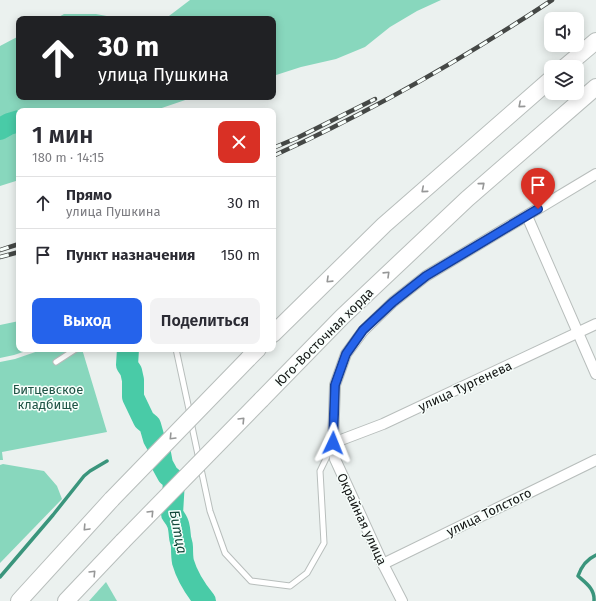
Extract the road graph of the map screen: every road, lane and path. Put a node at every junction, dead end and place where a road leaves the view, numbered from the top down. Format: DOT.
graph roads {
  1 [pos="596,41"];
  2 [pos="574,60"];
  3 [pos="544,85"];
  4 [pos="596,87"];
  5 [pos="596,174"];
  6 [pos="527,216"];
  7 [pos="596,324"];
  8 [pos="276,331"];
  9 [pos="578,333"];
  10 [pos="71,352"];
  11 [pos="177,352"];
  12 [pos="253,354"];
  13 [pos="56,362"];
  14 [pos="596,374"];
  15 [pos="333,443"];
  16 [pos="596,460"];
  17 [pos="383,564"];
  18 [pos="19,601"];
  19 [pos="66,601"];
  20 [pos="402,601"];
  1 -- 2 [label="main road"];
  3 -- 8 [label="main road, one-way"];
  19 -- 4 [label="main road, Юго-Восточная хорда, one-way, bridge"];
  5 -- 6 [label="street, Окрайная улица"];
  6 -- 9 [label="street"];
  6 -- 15 [label="street, Окрайная улица"];
  7 -- 9 [label="street, улица Тургенева"];
  9 -- 14 [label="street"];
  9 -- 15 [label="street, улица Тургенева"];
  10 -- 13 [label="lane"];
  11 -- 15 [label="lane"];
  12 -- 18 [label="main road, one-way, bridge"];
  15 -- 17 [label="street, Окрайная улица"];
  16 -- 17 [label="street, улица Толстого"];
  17 -- 20 [label="street, Окрайная улица"];
}
